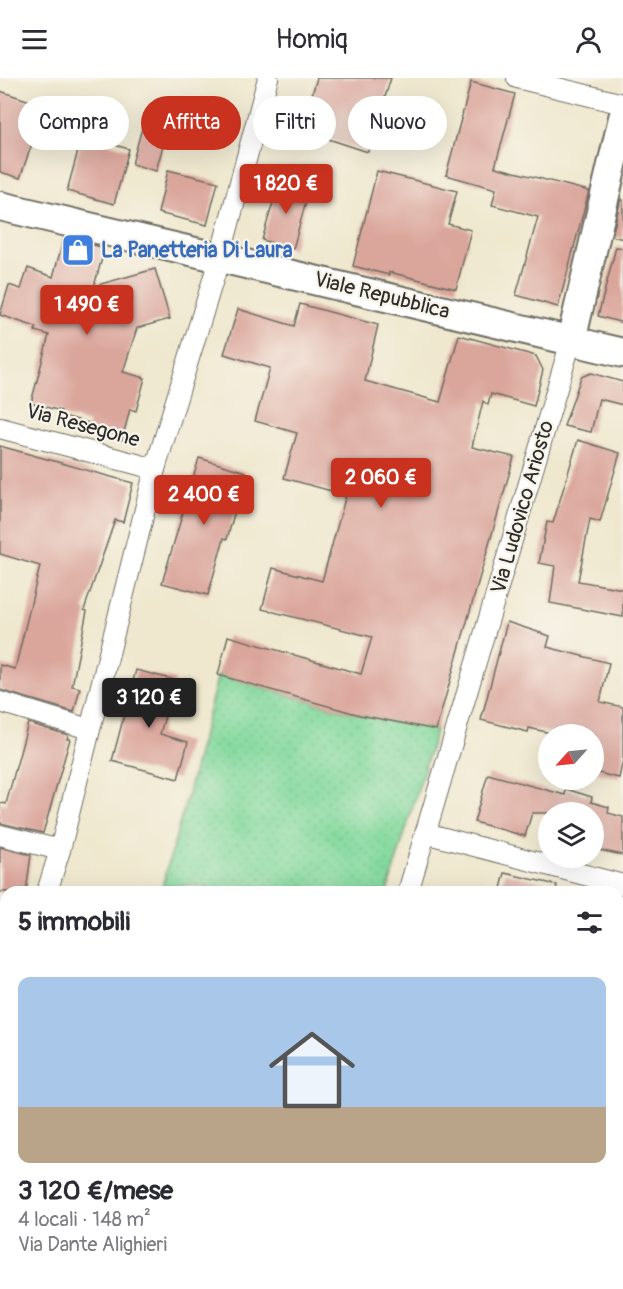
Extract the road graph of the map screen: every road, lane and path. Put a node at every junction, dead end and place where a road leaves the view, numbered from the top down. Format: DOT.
graph roads {
  1 [pos="268,78"];
  2 [pos="517,78"];
  3 [pos="623,104"];
  4 [pos="623,118"];
  5 [pos="0,206"];
  6 [pos="220,257"];
  7 [pos="571,341"];
  8 [pos="623,353"];
  9 [pos="0,428"];
  10 [pos="155,469"];
  11 [pos="0,702"];
  12 [pos="89,729"];
  13 [pos="425,834"];
  14 [pos="0,835"];
  15 [pos="60,850"];
  16 [pos="623,885"];
  17 [pos="49,886"];
  18 [pos="410,886"];
  1 -- 6 [label="street"];
  2 -- 3 [label="street"];
  4 -- 7 [label="street, Via Ludovico Ariosto"];
  5 -- 6 [label="street, Viale Repubblica"];
  6 -- 7 [label="street, Viale Repubblica"];
  6 -- 10 [label="street"];
  7 -- 8 [label="street, Viale Repubblica"];
  7 -- 13 [label="street, Via Ludovico Ariosto"];
  9 -- 10 [label="street, Via Resegone"];
  10 -- 12 [label="street"];
  11 -- 12 [label="street"];
  12 -- 15 [label="street"];
  13 -- 16 [label="street"];
  13 -- 18 [label="street, Via Ludovico Ariosto"];
  14 -- 15 [label="street"];
  15 -- 17 [label="street"];
}
